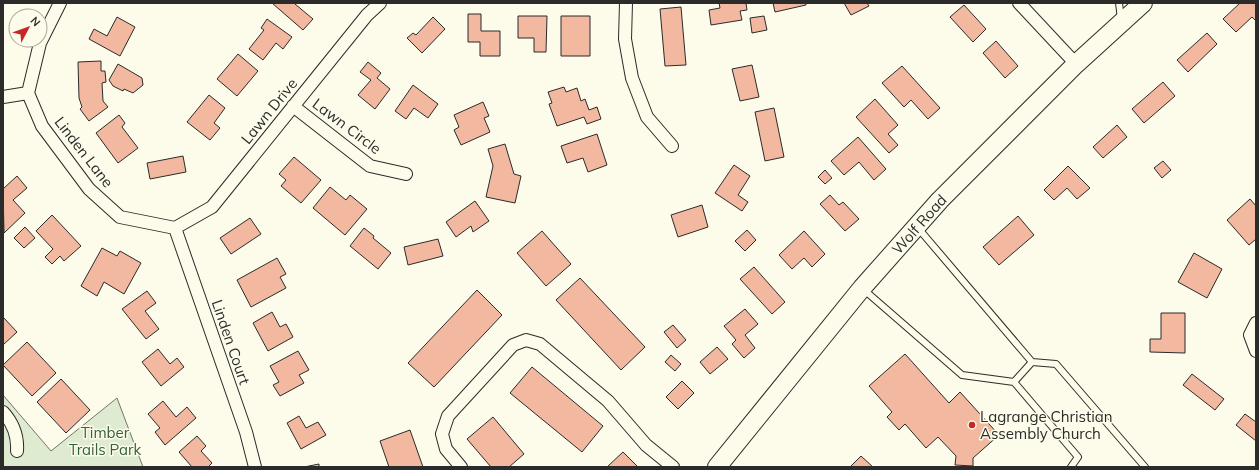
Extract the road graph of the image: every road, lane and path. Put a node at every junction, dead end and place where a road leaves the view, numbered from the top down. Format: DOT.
graph roads {
  1 [pos="60,3"];
  2 [pos="380,3"];
  3 [pos="626,3"];
  4 [pos="1019,3"];
  5 [pos="1119,3"];
  6 [pos="1143,3"];
  7 [pos="1122,23"];
  8 [pos="1076,64"];
  9 [pos="28,93"];
  10 [pos="3,97"];
  11 [pos="293,106"];
  12 [pos="672,146"];
  13 [pos="406,174"];
  14 [pos="917,226"];
  15 [pos="175,228"];
  16 [pos="862,288"];
  17 [pos="1256,323"];
  18 [pos="1256,351"];
  19 [pos="1032,362"];
  20 [pos="1014,382"];
  21 [pos="3,412"];
  22 [pos="17,451"];
  23 [pos="255,467"];
  24 [pos="461,467"];
  25 [pos="673,467"];
  26 [pos="717,467"];
  27 [pos="1071,467"];
  28 [pos="1145,467"];
  1 -- 9 [label="street"];
  2 -- 11 [label="street, Lawn Drive"];
  3 -- 12 [label="street"];
  4 -- 8 [label="street"];
  5 -- 7 [label="lane"];
  6 -- 7 [label="main road, Wolf Road"];
  7 -- 8 [label="main road, Wolf Road"];
  8 -- 14 [label="main road, Wolf Road"];
  9 -- 10 [label="street"];
  9 -- 15 [label="street, Linden Lane"];
  11 -- 13 [label="street, Lawn Circle"];
  11 -- 15 [label="street, Lawn Drive"];
  14 -- 16 [label="main road, Wolf Road"];
  14 -- 19 [label="lane"];
  15 -- 23 [label="street, Linden Court"];
  16 -- 20 [label="lane"];
  16 -- 26 [label="main road, Wolf Road"];
  17 -- 18 [label="street"];
  19 -- 20 [label="lane"];
  19 -- 28 [label="lane"];
  20 -- 27 [label="lane"];
  21 -- 22 [label="street"];
  24 -- 25 [label="street"];
}
